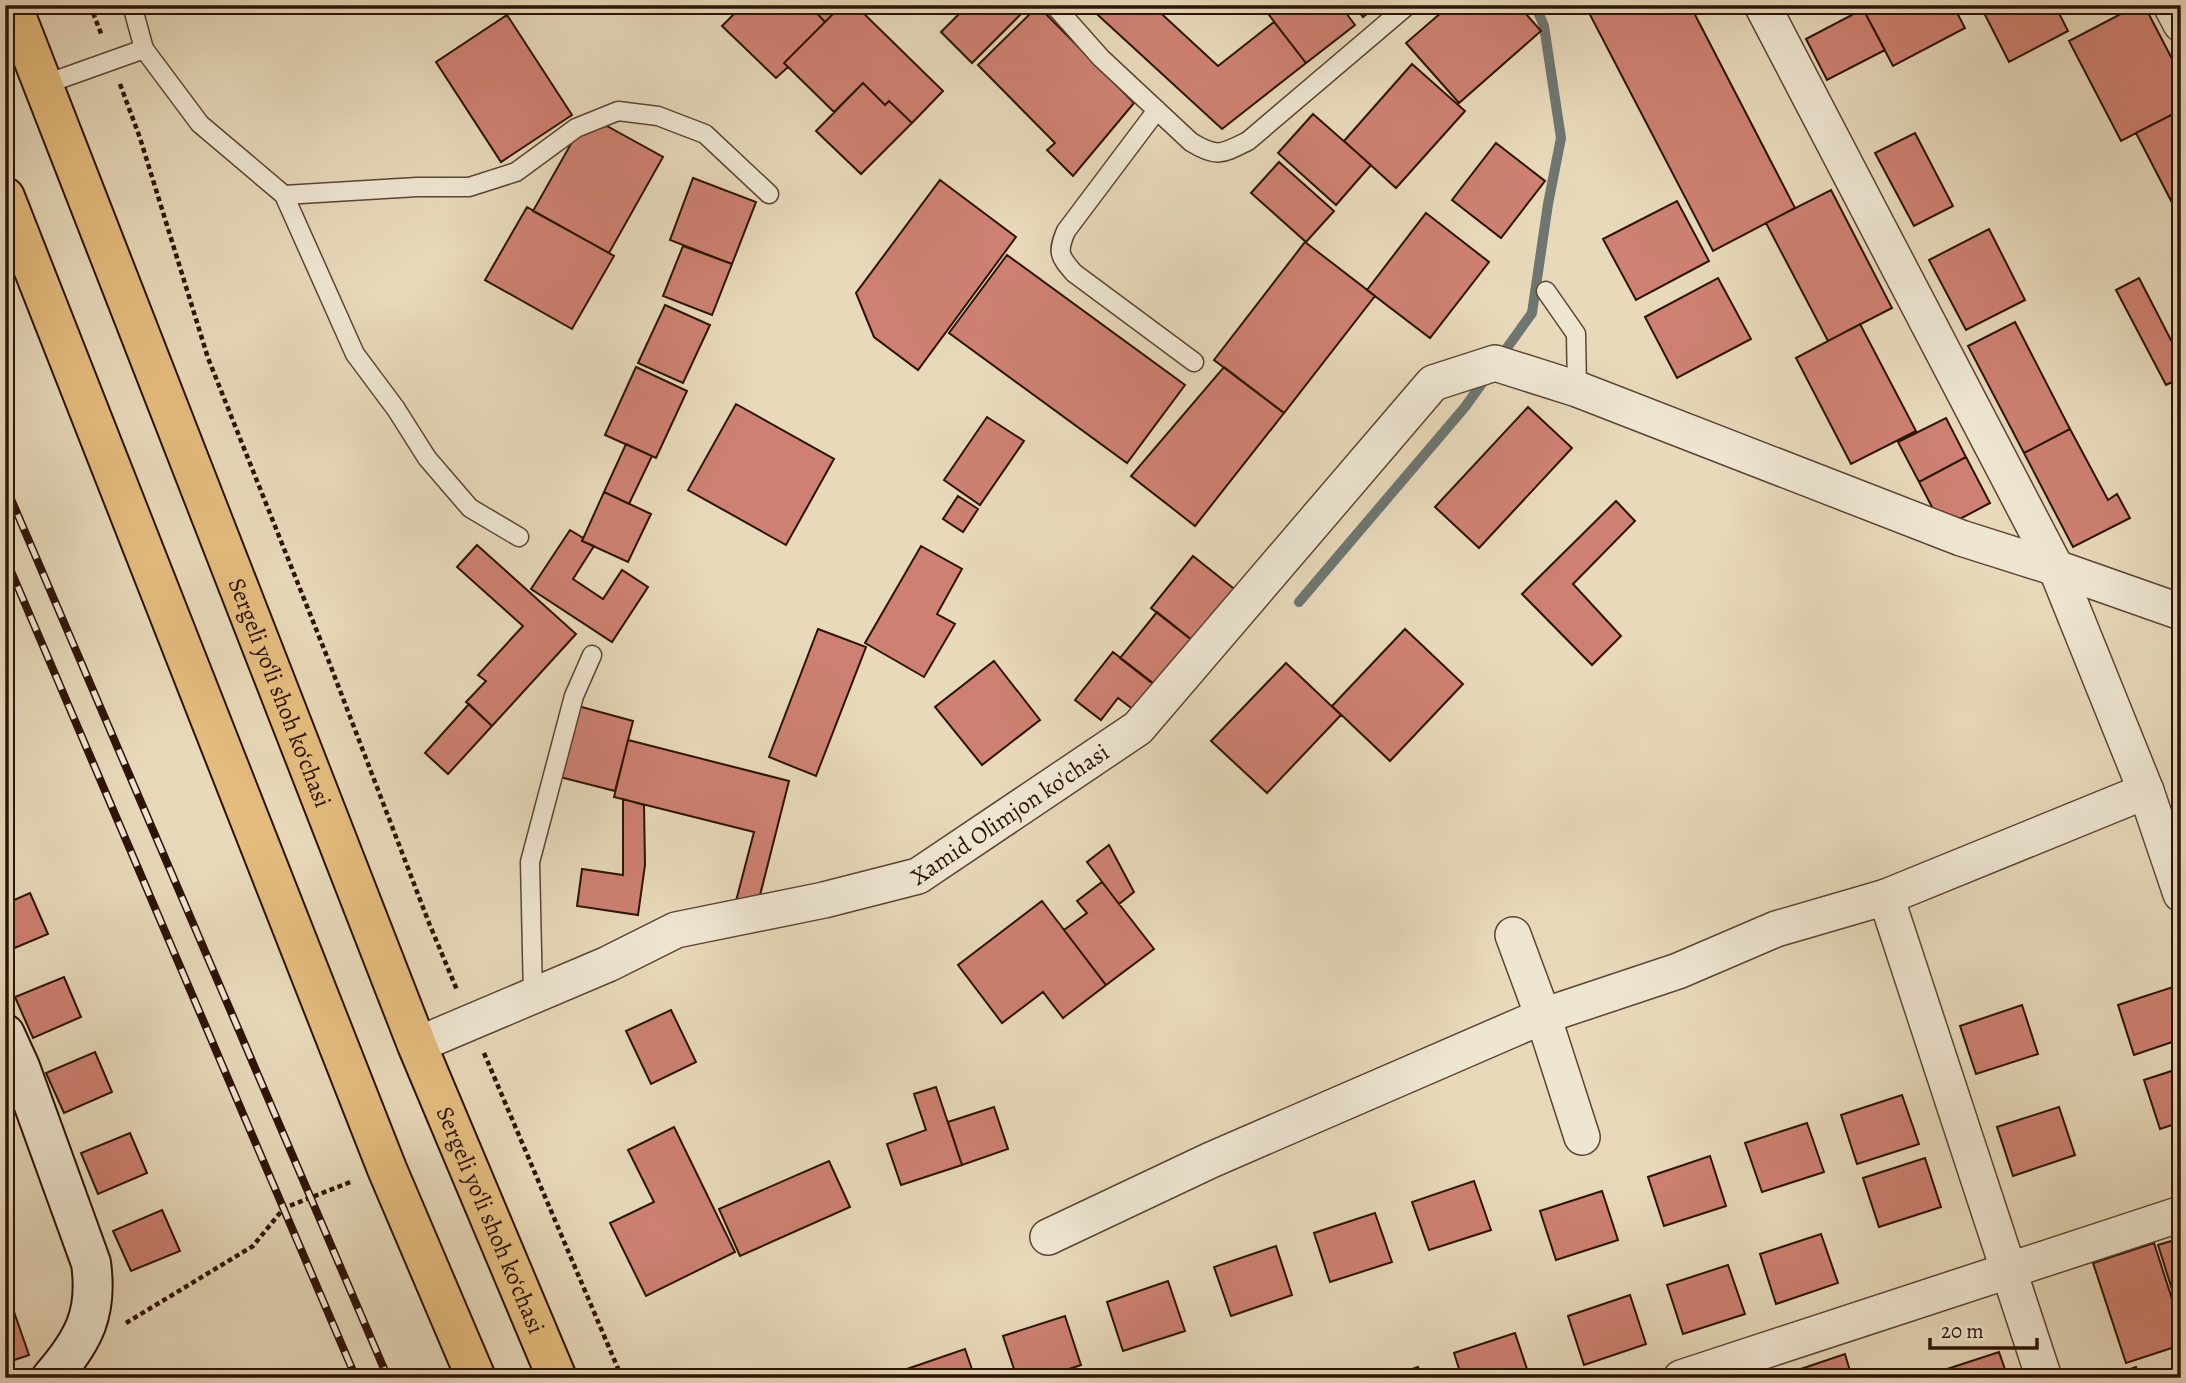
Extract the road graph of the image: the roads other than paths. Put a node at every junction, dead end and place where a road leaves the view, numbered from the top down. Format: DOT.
graph roads {
  1 [pos="12,5"];
  2 [pos="132,5"];
  3 [pos="1054,5"];
  4 [pos="1408,5"];
  5 [pos="1762,5"];
  6 [pos="2171,5"];
  7 [pos="2181,24"];
  8 [pos="144,49"];
  9 [pos="43,85"];
  10 [pos="1157,110"];
  11 [pos="769,194"];
  12 [pos="284,195"];
  13 [pos="5,197"];
  14 [pos="1546,291"];
  15 [pos="1194,362"];
  16 [pos="1577,389"];
  17 [pos="519,537"];
  18 [pos="2056,568"];
  19 [pos="2181,612"];
  20 [pos="592,656"];
  21 [pos="2146,791"];
  22 [pos="2169,822"];
  23 [pos="2181,894"];
  24 [pos="1886,897"];
  25 [pos="1513,935"];
  26 [pos="533,996"];
  27 [pos="1543,1016"];
  28 [pos="5,1034"];
  29 [pos="417,1045"];
  30 [pos="1582,1138"];
  31 [pos="2181,1214"];
  32 [pos="1048,1237"];
  33 [pos="2009,1270"];
  34 [pos="1750,1367"];
  35 [pos="51,1378"];
  36 [pos="476,1378"];
  37 [pos="557,1378"];
  38 [pos="1681,1378"];
  39 [pos="2044,1378"];
  1 -- 9 [label="main road, Sergeli yo‘li shoh ko‘chasi"];
  2 -- 8 [label="lane"];
  3 -- 10 [label="lane"];
  4 -- 10 [label="lane"];
  5 -- 18 [label="street"];
  6 -- 7 [label="street"];
  8 -- 9 [label="lane"];
  8 -- 12 [label="lane"];
  9 -- 29 [label="main road, Sergeli yo‘li shoh ko‘chasi"];
  10 -- 15 [label="lane"];
  11 -- 12 [label="lane"];
  12 -- 17 [label="lane"];
  13 -- 36 [label="main road"];
  14 -- 16 [label="lane"];
  16 -- 18 [label="street"];
  16 -- 26 [label="street, Xamid Olimjon ko'chasi"];
  18 -- 19 [label="street"];
  18 -- 21 [label="street"];
  20 -- 26 [label="lane"];
  21 -- 22 [label="street"];
  21 -- 24 [label="street"];
  22 -- 23 [label="street"];
  24 -- 27 [label="street"];
  24 -- 33 [label="street"];
  25 -- 27 [label="street"];
  26 -- 29 [label="street, Xamid Olimjon ko'chasi"];
  27 -- 30 [label="street"];
  27 -- 32 [label="street"];
  28 -- 35 [label="street"];
  29 -- 37 [label="main road, Sergeli yo‘li shoh ko‘chasi"];
  31 -- 33 [label="street"];
  33 -- 34 [label="street"];
  33 -- 39 [label="street"];
  34 -- 38 [label="street"];
}
